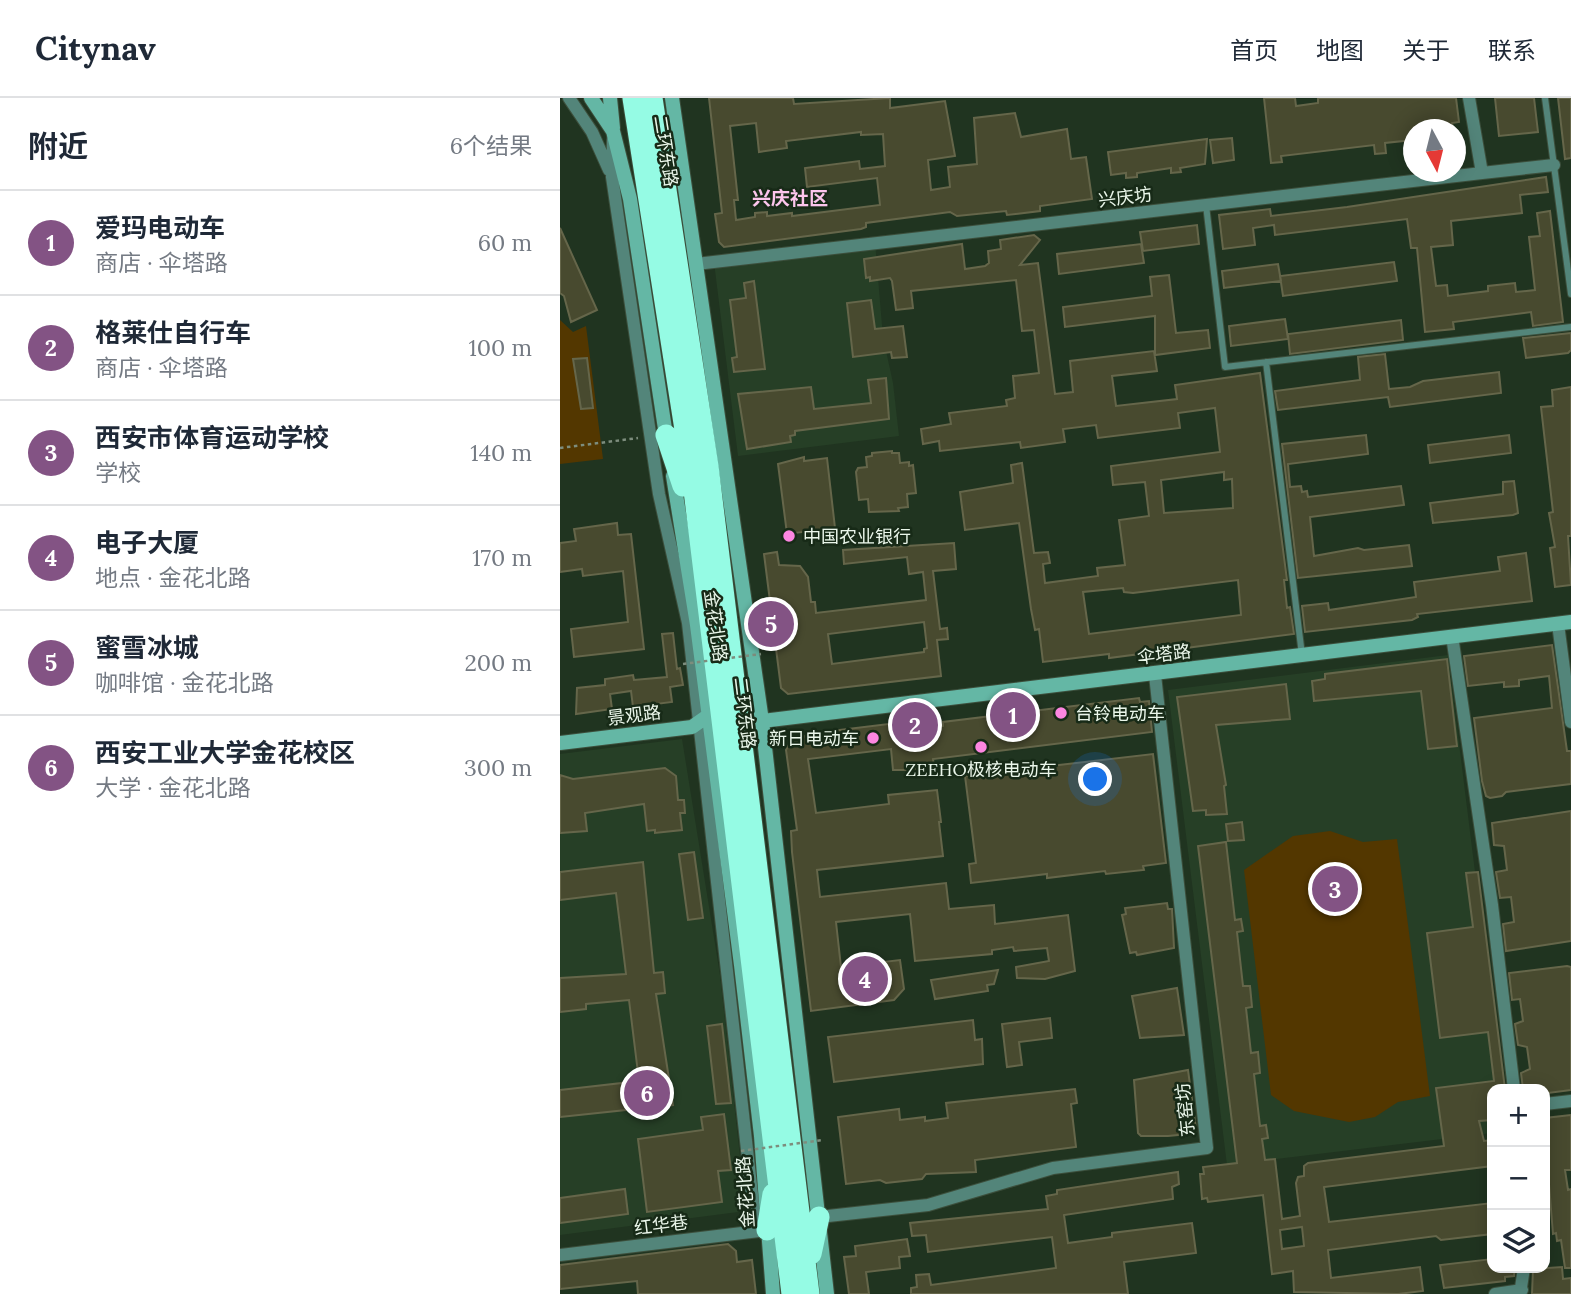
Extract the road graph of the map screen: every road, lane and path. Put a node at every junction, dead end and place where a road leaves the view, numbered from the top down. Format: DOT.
graph roads {
  1 [pos="569,98"];
  2 [pos="591,98"];
  3 [pos="610,98"];
  4 [pos="633,98"];
  5 [pos="652,98"];
  6 [pos="1469,98"];
  7 [pos="1545,98"];
  8 [pos="671,101"];
  9 [pos="613,131"];
  10 [pos="1554,165"];
  11 [pos="1482,173"];
  12 [pos="612,177"];
  13 [pos="1206,205"];
  14 [pos="680,271"];
  15 [pos="1571,294"];
  16 [pos="1571,327"];
  17 [pos="1266,362"];
  18 [pos="716,415"];
  19 [pos="658,435"];
  20 [pos="560,448"];
  21 [pos="707,531"];
  22 [pos="1564,623"];
  23 [pos="1452,636"];
  24 [pos="761,654"];
  25 [pos="1302,655"];
  26 [pos="683,664"];
  27 [pos="1155,675"];
  28 [pos="704,718"];
  29 [pos="762,721"];
  30 [pos="1571,722"];
  31 [pos="560,743"];
  32 [pos="1513,1084"];
  33 [pos="1571,1101"];
  34 [pos="1550,1103"];
  35 [pos="823,1140"];
  36 [pos="741,1151"];
  37 [pos="776,1174"];
  38 [pos="819,1217"];
  39 [pos="767,1230"];
  40 [pos="560,1255"];
  41 [pos="1523,1273"];
  42 [pos="797,1280"];
  43 [pos="1521,1292"];
  44 [pos="773,1294"];
  45 [pos="809,1294"];
  46 [pos="827,1294"];
  47 [pos="1495,1294"];
  1 -- 12 [label="street"];
  2 -- 9 [label="main road, 金花北路"];
  3 -- 9 [label="main road"];
  4 -- 14 [label="highway, 二环东路"];
  5 -- 14 [label="highway, 二环东路"];
  6 -- 11 [label="street"];
  7 -- 10 [label="lane"];
  8 -- 14 [label="main road, 金花北路"];
  9 -- 12 [label="street"];
  9 -- 19 [label="main road, 金花北路"];
  10 -- 11 [label="street, 兴庆坊"];
  10 -- 15 [label="lane"];
  11 -- 13 [label="street, 兴庆坊"];
  12 -- 19 [label="street"];
  13 -- 14 [label="street, 兴庆坊"];
  13 -- 17 [label="lane"];
  14 -- 18 [label="main road, 金花北路"];
  14 -- 21 [label="highway, 二环东路"];
  16 -- 17 [label="lane"];
  17 -- 25 [label="lane"];
  18 -- 21 [label="highway"];
  18 -- 29 [label="main road, 金花北路"];
  19 -- 20 [label="path"];
  19 -- 21 [label="highway"];
  19 -- 28 [label="main road, 金花北路"];
  21 -- 37 [label="highway, 二环东路"];
  21 -- 42 [label="highway, 二环东路"];
  22 -- 23 [label="main road, 伞塔路"];
  22 -- 30 [label="street"];
  23 -- 25 [label="main road, 伞塔路"];
  23 -- 32 [label="street"];
  24 -- 26 [label="path, bridge"];
  25 -- 27 [label="main road, 伞塔路"];
  27 -- 29 [label="main road, 伞塔路"];
  27 -- 38 [label="street, 东窑坊"];
  28 -- 31 [label="main road, 景观路"];
  28 -- 39 [label="main road, 金花北路"];
  29 -- 38 [label="main road, 金花北路"];
  33 -- 34 [label="street"];
  35 -- 36 [label="path, bridge"];
  37 -- 39 [label="highway"];
  37 -- 42 [label="highway, 二环东路"];
  38 -- 42 [label="highway"];
  38 -- 46 [label="main road, 金花北路"];
  39 -- 40 [label="street, 红华巷"];
  39 -- 44 [label="main road, 金花北路"];
  41 -- 43 [label="street"];
  42 -- 45 [label="highway, 二环东路"];
  43 -- 47 [label="street"];
}
